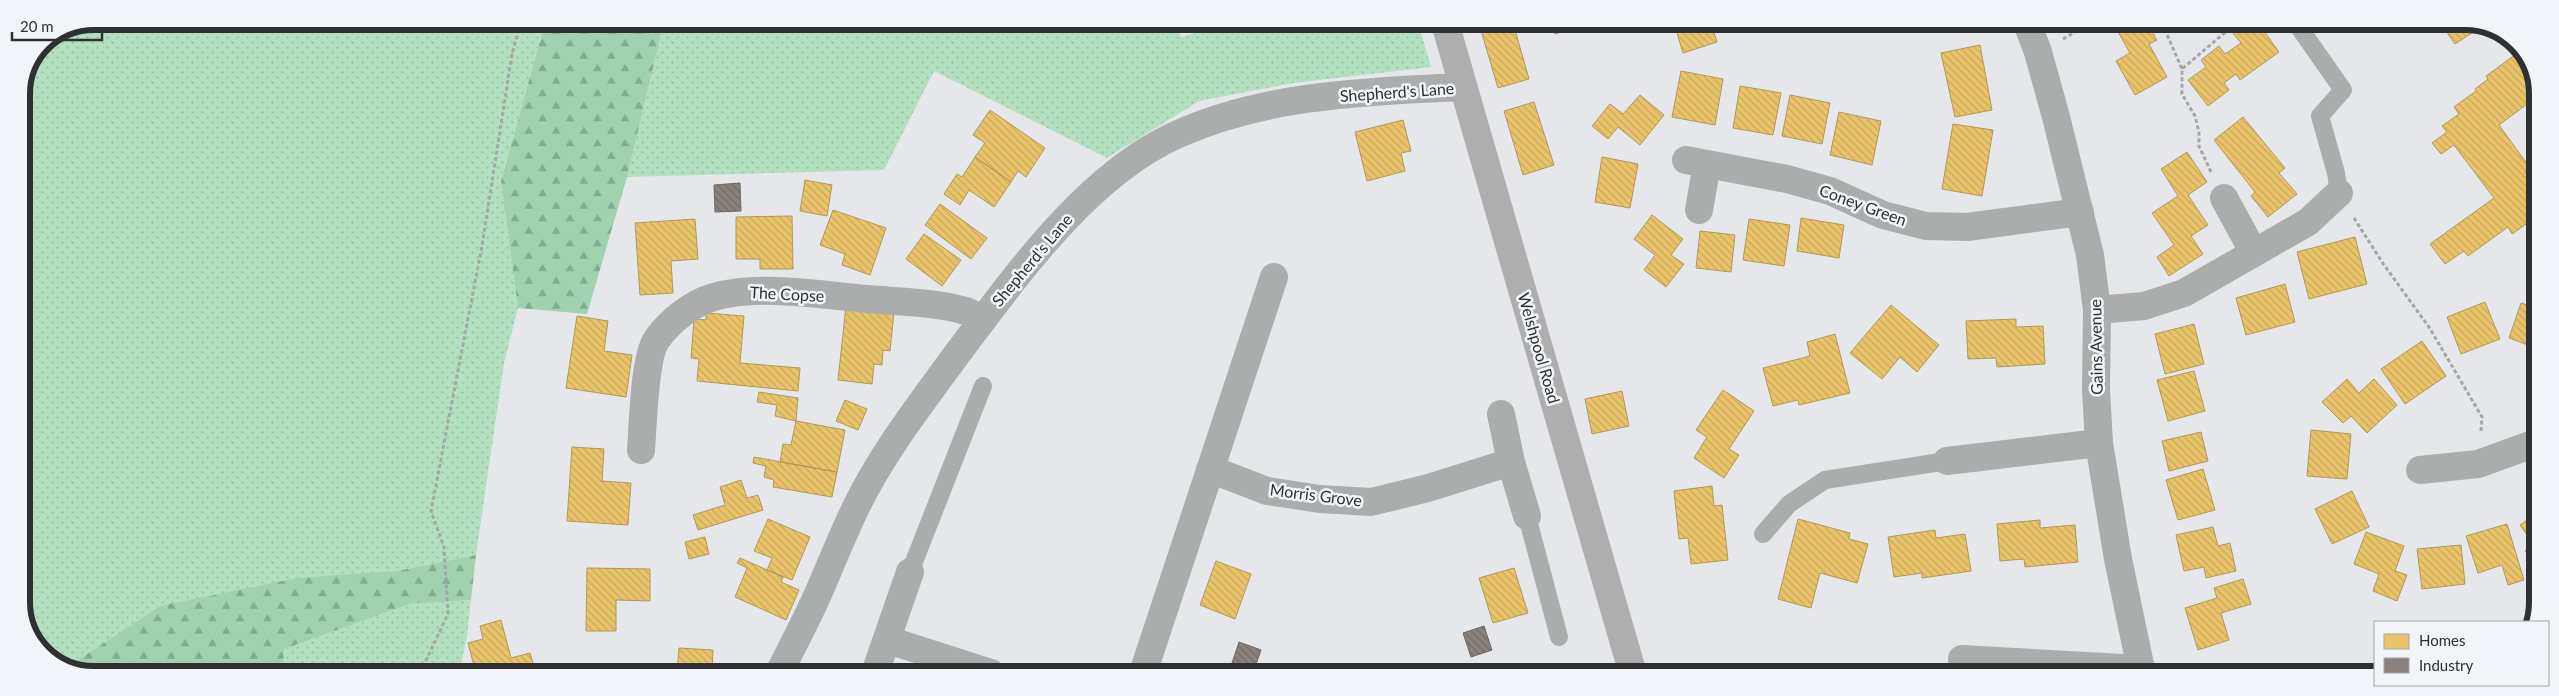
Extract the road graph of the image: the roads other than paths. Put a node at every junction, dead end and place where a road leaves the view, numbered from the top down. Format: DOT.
graph roads {
  1 [pos="1447,30"];
  2 [pos="2030,30"];
  3 [pos="2300,30"];
  4 [pos="1463,87"];
  5 [pos="2339,193"];
  6 [pos="2224,198"];
  7 [pos="1699,210"];
  8 [pos="2080,212"];
  9 [pos="2254,253"];
  10 [pos="1274,277"];
  11 [pos="2097,310"];
  12 [pos="982,322"];
  13 [pos="983,386"];
  14 [pos="1500,414"];
  15 [pos="2098,443"];
  16 [pos="2529,446"];
  17 [pos="641,450"];
  18 [pos="1947,461"];
  19 [pos="1511,462"];
  20 [pos="1210,469"];
  21 [pos="2420,470"];
  22 [pos="1527,516"];
  23 [pos="1763,534"];
  24 [pos="910,572"];
  25 [pos="1559,636"];
  26 [pos="888,640"];
  27 [pos="1962,659"];
  28 [pos="782,666"];
  29 [pos="878,666"];
  30 [pos="969,666"];
  31 [pos="1146,666"];
  32 [pos="1631,666"];
  33 [pos="2059,666"];
  34 [pos="2141,666"];
  1 -- 4 [label="main road, Welshpool Road"];
  2 -- 8 [label="street, Gains Avenue"];
  3 -- 5 [label="lane"];
  4 -- 12 [label="street, Shepherd's Lane"];
  4 -- 32 [label="main road, Welshpool Road"];
  5 -- 9 [label="street"];
  6 -- 9 [label="street"];
  7 -- 8 [label="street, Coney Green"];
  8 -- 11 [label="street, Gains Avenue"];
  9 -- 11 [label="street"];
  10 -- 20 [label="street"];
  11 -- 15 [label="street, Gains Avenue"];
  12 -- 17 [label="street, The Copse"];
  12 -- 28 [label="street, Shepherd's Lane"];
  13 -- 24 [label="lane"];
  14 -- 19 [label="street"];
  15 -- 18 [label="street"];
  15 -- 34 [label="street, Gains Avenue"];
  16 -- 21 [label="street"];
  18 -- 23 [label="lane"];
  19 -- 20 [label="street, Morris Grove"];
  19 -- 22 [label="street"];
  20 -- 31 [label="street"];
  22 -- 25 [label="lane"];
  24 -- 26 [label="street"];
  26 -- 29 [label="street"];
  26 -- 30 [label="street"];
  27 -- 33 [label="street"];
}
